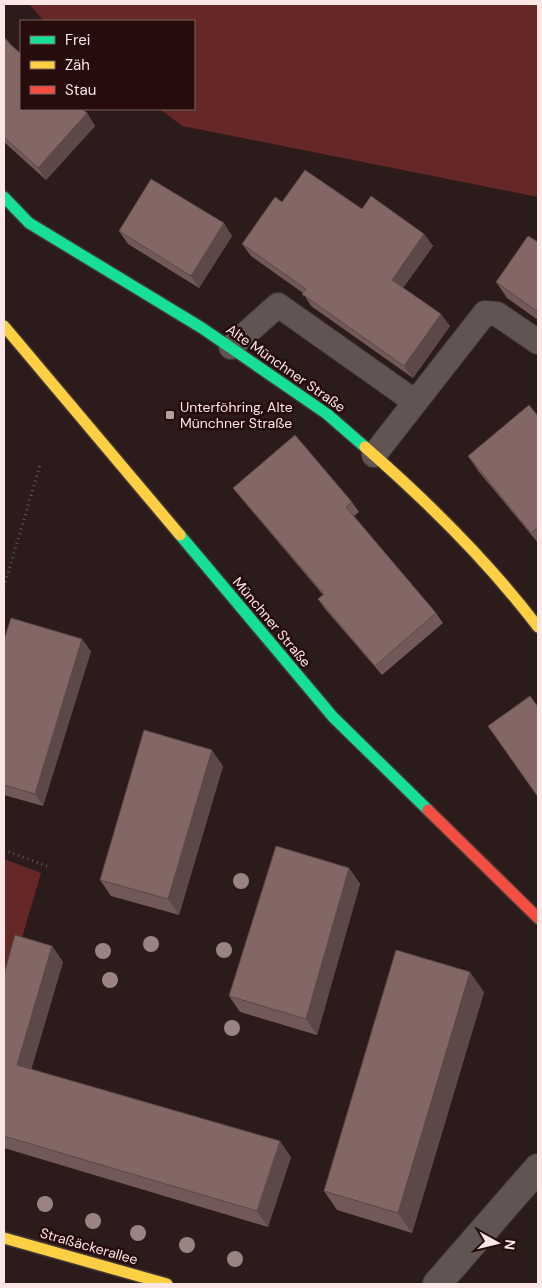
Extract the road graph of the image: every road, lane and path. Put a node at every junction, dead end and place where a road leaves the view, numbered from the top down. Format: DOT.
graph roads {
  1 [pos="4,197"];
  2 [pos="4,326"];
  3 [pos="538,342"];
  4 [pos="231,347"];
  5 [pos="414,404"];
  6 [pos="374,455"];
  7 [pos="40,465"];
  8 [pos="4,587"];
  9 [pos="538,627"];
  10 [pos="4,850"];
  11 [pos="49,867"];
  12 [pos="538,918"];
  13 [pos="538,1168"];
  14 [pos="4,1238"];
  15 [pos="167,1284"];
  16 [pos="437,1284"];
  1 -- 4 [label="street, Alte Münchner Straße"];
  2 -- 12 [label="street, Münchner Straße"];
  3 -- 5 [label="lane"];
  4 -- 5 [label="lane"];
  4 -- 6 [label="street, Alte Münchner Straße"];
  5 -- 6 [label="lane"];
  6 -- 9 [label="street, Alte Münchner Straße"];
  7 -- 8 [label="path"];
  10 -- 11 [label="path"];
  13 -- 16 [label="street"];
  14 -- 15 [label="street, Straßäckerallee"];
}
